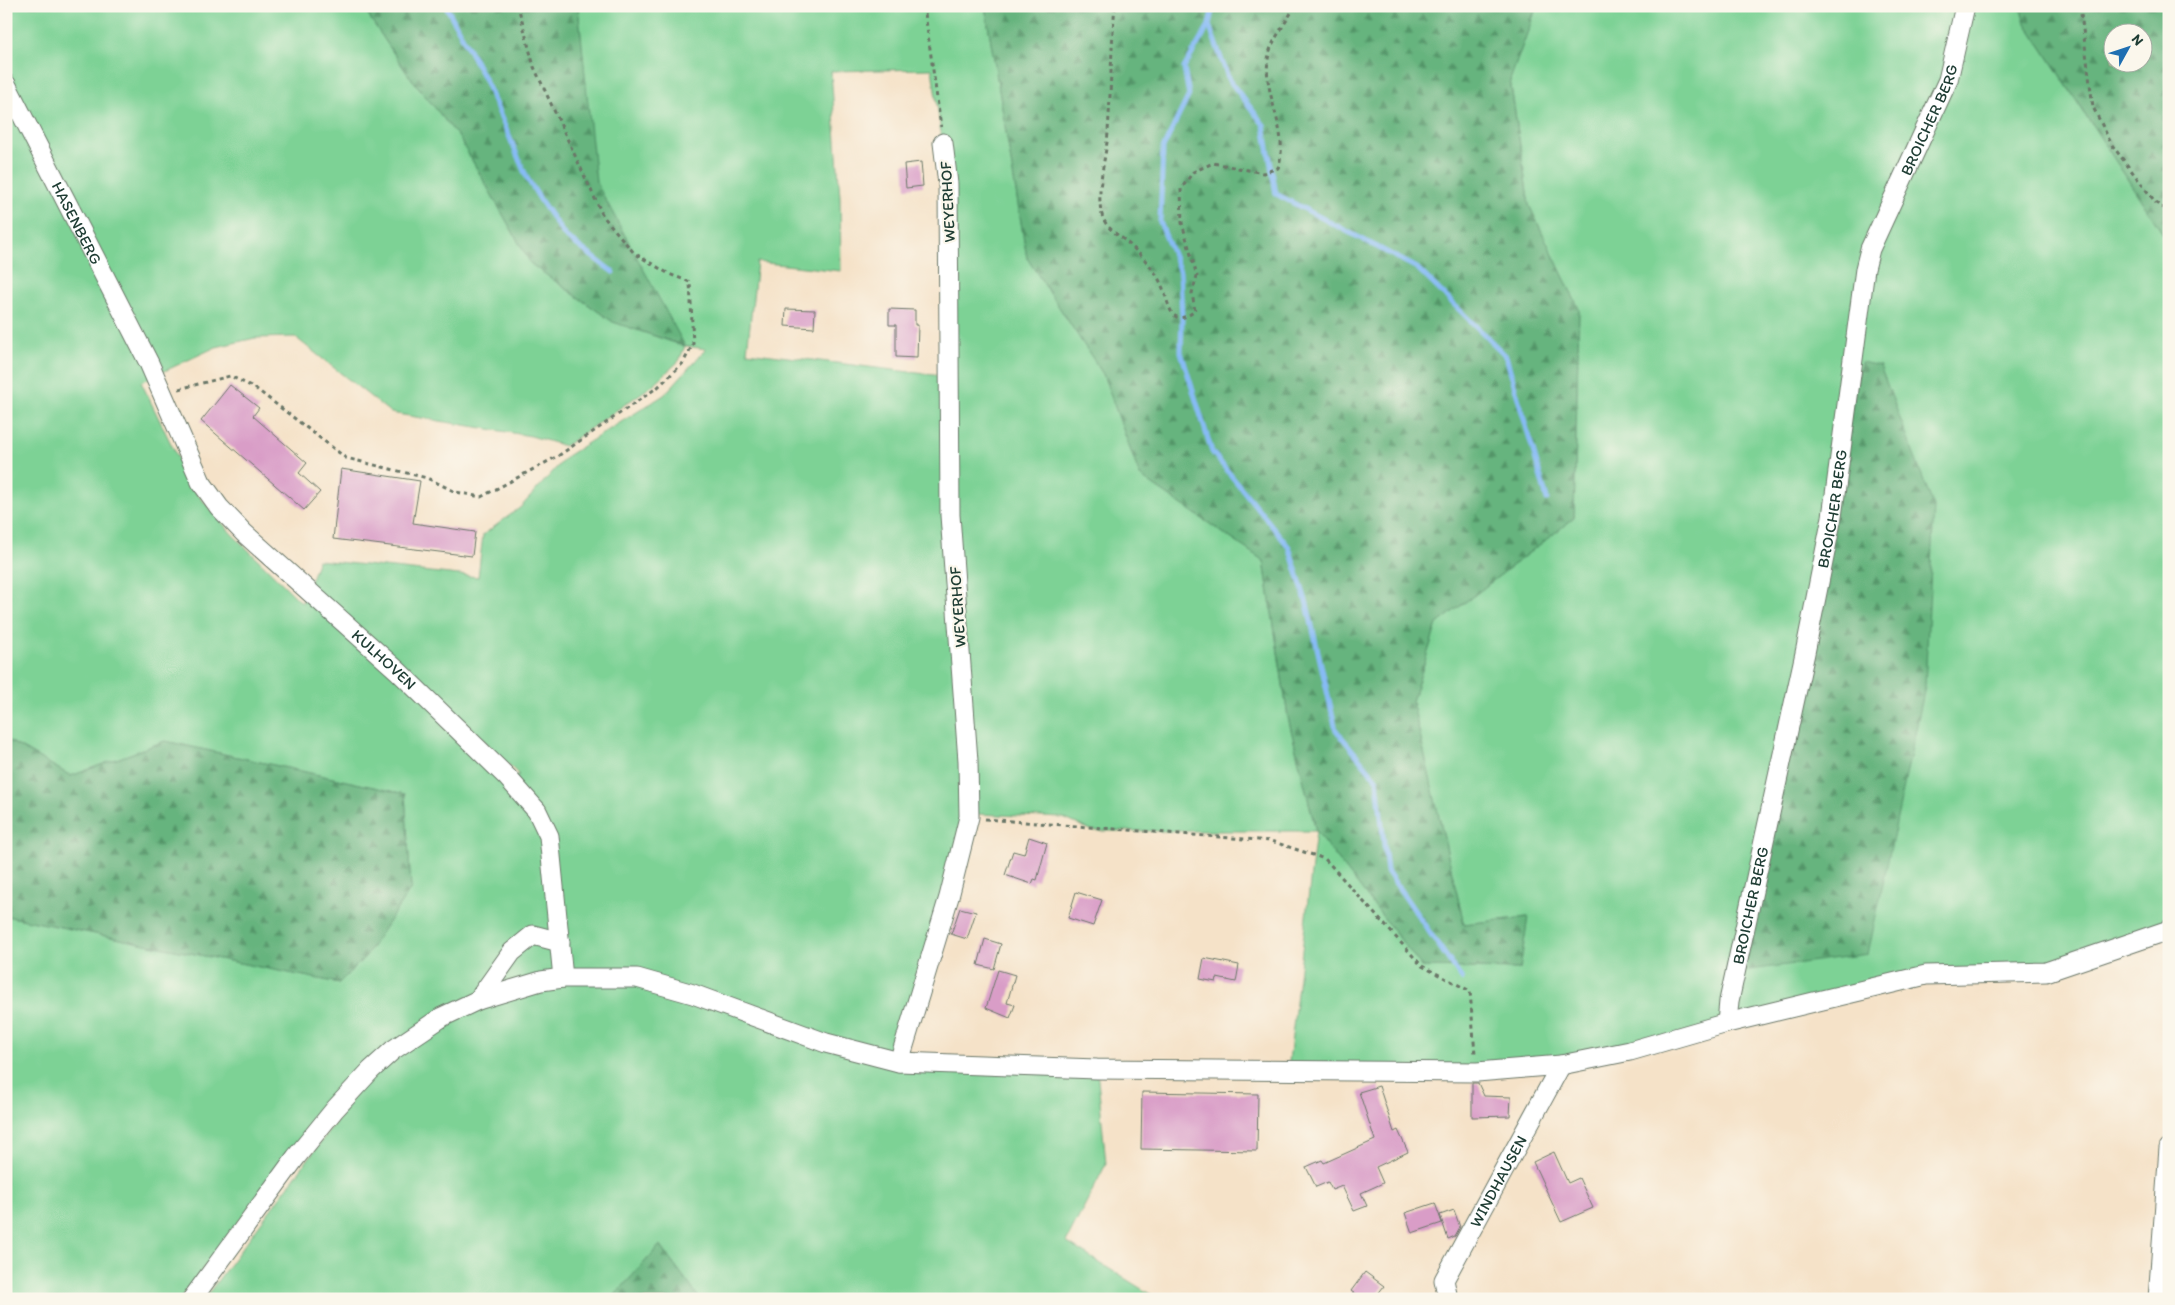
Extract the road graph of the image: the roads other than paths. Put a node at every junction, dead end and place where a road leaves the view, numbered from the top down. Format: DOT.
graph roads {
  1 [pos="1965,6"];
  2 [pos="6,84"];
  3 [pos="943,143"];
  4 [pos="149,363"];
  5 [pos="2169,930"];
  6 [pos="560,942"];
  7 [pos="563,978"];
  8 [pos="478,1000"];
  9 [pos="1727,1023"];
  10 [pos="899,1062"];
  11 [pos="1561,1065"];
  12 [pos="2169,1148"];
  13 [pos="192,1299"];
  14 [pos="1448,1299"];
  15 [pos="2158,1299"];
  1 -- 9 [label="street, BROICHER BERG"];
  2 -- 4 [label="street, HASENBERG"];
  3 -- 10 [label="street, WEYERHOF"];
  4 -- 6 [label="street, KULHOVEN"];
  5 -- 9 [label="street"];
  6 -- 7 [label="street, KULHOVEN"];
  6 -- 8 [label="street"];
  7 -- 8 [label="street"];
  7 -- 10 [label="street"];
  8 -- 13 [label="street"];
  9 -- 11 [label="street"];
  10 -- 11 [label="street"];
  11 -- 14 [label="street, WINDHAUSEN"];
  12 -- 15 [label="street"];
}
